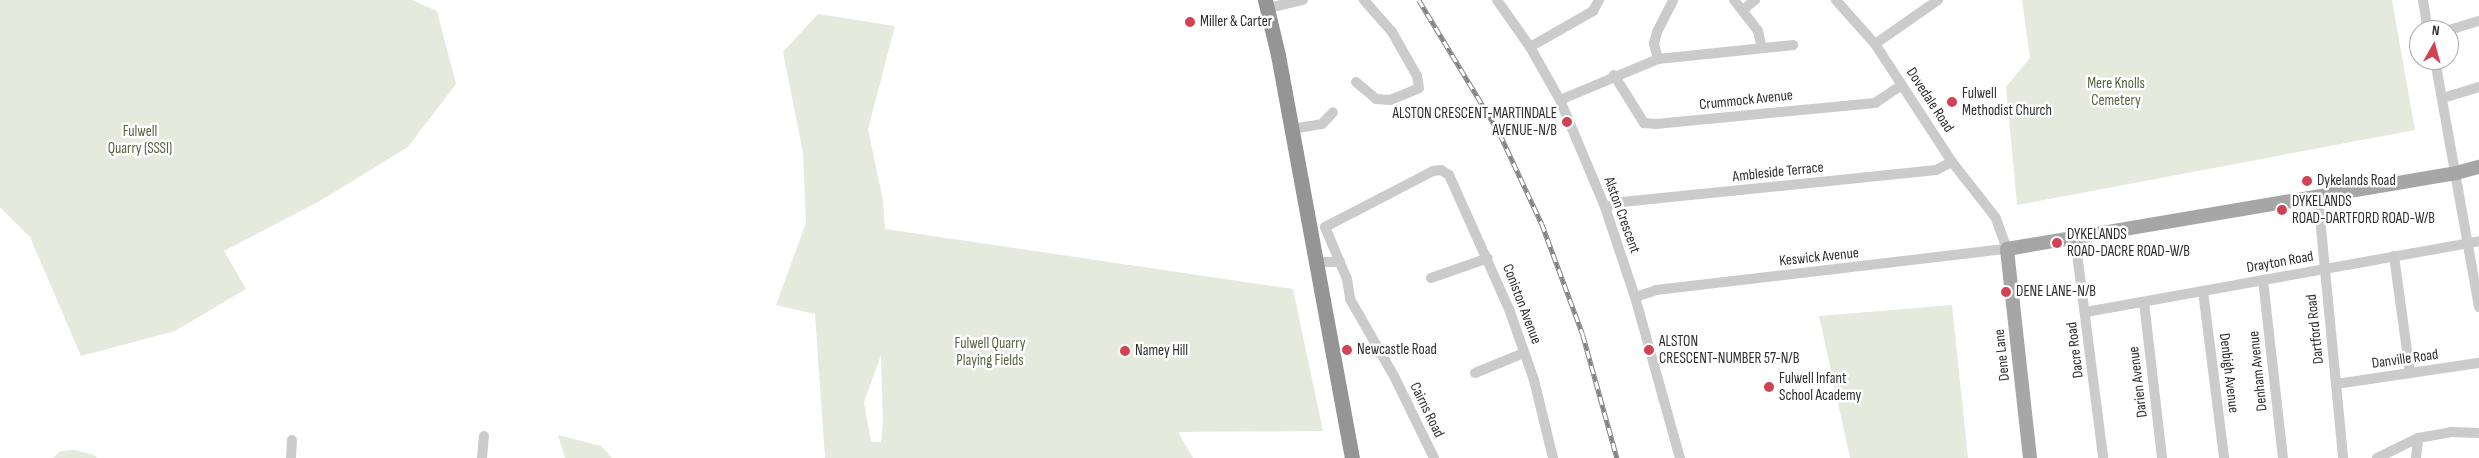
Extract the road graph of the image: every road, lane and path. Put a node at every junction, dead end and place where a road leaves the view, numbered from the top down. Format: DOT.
graph roads {
  1 [pos="1303,0"];
  2 [pos="1364,0"];
  3 [pos="1497,0"];
  4 [pos="1599,0"];
  5 [pos="1673,0"];
  6 [pos="1734,0"];
  7 [pos="1755,0"];
  8 [pos="1836,0"];
  9 [pos="1936,0"];
  10 [pos="2423,0"];
  11 [pos="1266,4"];
  12 [pos="1743,10"];
  13 [pos="2426,20"];
  14 [pos="2479,21"];
  15 [pos="2459,27"];
  16 [pos="1876,44"];
  17 [pos="1793,45"];
  18 [pos="1530,46"];
  19 [pos="1762,48"];
  20 [pos="1658,58"];
  21 [pos="2437,70"];
  22 [pos="1614,75"];
  23 [pos="1356,82"];
  24 [pos="1902,85"];
  25 [pos="2479,87"];
  26 [pos="1376,98"];
  27 [pos="2443,98"];
  28 [pos="1560,100"];
  29 [pos="1372,110"];
  30 [pos="1333,112"];
  31 [pos="1291,129"];
  32 [pos="1952,162"];
  33 [pos="2479,166"];
  34 [pos="2456,174"];
  35 [pos="2318,197"];
  36 [pos="1605,207"];
  37 [pos="1308,224"];
  38 [pos="1325,227"];
  39 [pos="2075,238"];
  40 [pos="2474,242"];
  41 [pos="2007,249"];
  42 [pos="2394,256"];
  43 [pos="1488,258"];
  44 [pos="1317,262"];
  45 [pos="1340,262"];
  46 [pos="2324,269"];
  47 [pos="1431,278"];
  48 [pos="2263,280"];
  49 [pos="2203,291"];
  50 [pos="1635,297"];
  51 [pos="2144,302"];
  52 [pos="2479,308"];
  53 [pos="2086,312"];
  54 [pos="1524,353"];
  55 [pos="2479,363"];
  56 [pos="1475,373"];
  57 [pos="2410,373"];
  58 [pos="2336,384"];
  59 [pos="2479,433"];
  60 [pos="484,436"];
  61 [pos="2418,438"];
  62 [pos="292,440"];
  63 [pos="291,458"];
  64 [pos="482,458"];
  65 [pos="1352,458"];
  66 [pos="1434,458"];
  67 [pos="1553,458"];
  68 [pos="1680,458"];
  69 [pos="2030,458"];
  70 [pos="2103,458"];
  71 [pos="2162,458"];
  72 [pos="2224,458"];
  73 [pos="2283,458"];
  74 [pos="2344,458"];
  75 [pos="2377,458"];
  76 [pos="2416,458"];
  1 -- 11 [label="street"];
  2 -- 26 [label="street"];
  3 -- 18 [label="street, Alston Crescent"];
  4 -- 18 [label="street"];
  5 -- 20 [label="street"];
  6 -- 12 [label="street"];
  7 -- 12 [label="street"];
  8 -- 16 [label="street, Dovedale Road"];
  9 -- 16 [label="street"];
  10 -- 13 [label="street"];
  11 -- 31 [label="highway"];
  12 -- 19 [label="street"];
  14 -- 15 [label="street"];
  16 -- 24 [label="street, Dovedale Road"];
  17 -- 19 [label="street"];
  18 -- 28 [label="street, Alston Crescent"];
  19 -- 20 [label="street"];
  20 -- 22 [label="street"];
  21 -- 27 [label="street"];
  22 -- 24 [label="street, Crummock Avenue"];
  22 -- 28 [label="street"];
  23 -- 26 [label="street"];
  24 -- 32 [label="street, Dovedale Road"];
  25 -- 27 [label="street"];
  26 -- 29 [label="street"];
  27 -- 34 [label="street"];
  28 -- 36 [label="street, Alston Crescent"];
  30 -- 31 [label="street"];
  31 -- 37 [label="highway"];
  32 -- 36 [label="street, Ambleside Terrace"];
  32 -- 41 [label="street, Dovedale Road"];
  33 -- 34 [label="main road"];
  34 -- 35 [label="main road"];
  34 -- 40 [label="street"];
  35 -- 39 [label="main road"];
  35 -- 46 [label="street, Dartford Road"];
  36 -- 50 [label="street, Alston Crescent"];
  37 -- 38 [label="street"];
  37 -- 44 [label="highway"];
  38 -- 43 [label="street, Coniston Avenue"];
  38 -- 45 [label="street, Cairns Road"];
  39 -- 41 [label="main road"];
  39 -- 53 [label="street, Dacre Road"];
  40 -- 42 [label="street, Drayton Road"];
  40 -- 52 [label="street"];
  41 -- 50 [label="street, Keswick Avenue"];
  41 -- 69 [label="main road, Dene Lane"];
  42 -- 46 [label="street, Drayton Road"];
  42 -- 57 [label="street"];
  43 -- 47 [label="street"];
  43 -- 54 [label="street, Coniston Avenue"];
  44 -- 45 [label="street"];
  44 -- 65 [label="highway"];
  45 -- 66 [label="street, Cairns Road"];
  46 -- 48 [label="street, Drayton Road"];
  46 -- 58 [label="street, Dartford Road"];
  48 -- 49 [label="street, Drayton Road"];
  48 -- 73 [label="street, Denham Avenue"];
  49 -- 51 [label="street, Drayton Road"];
  49 -- 72 [label="street, Denbigh Avenue"];
  50 -- 68 [label="street, Alston Crescent"];
  51 -- 53 [label="street, Drayton Road"];
  51 -- 71 [label="street, Darien Avenue"];
  53 -- 70 [label="street, Dacre Road"];
  54 -- 56 [label="street"];
  54 -- 67 [label="street, Coniston Avenue"];
  55 -- 57 [label="street, Danville Road"];
  57 -- 58 [label="street, Danville Road"];
  58 -- 74 [label="street, Dartford Road"];
  59 -- 61 [label="street"];
  60 -- 64 [label="street"];
  61 -- 75 [label="street"];
  61 -- 76 [label="street"];
  62 -- 63 [label="street"];
}
